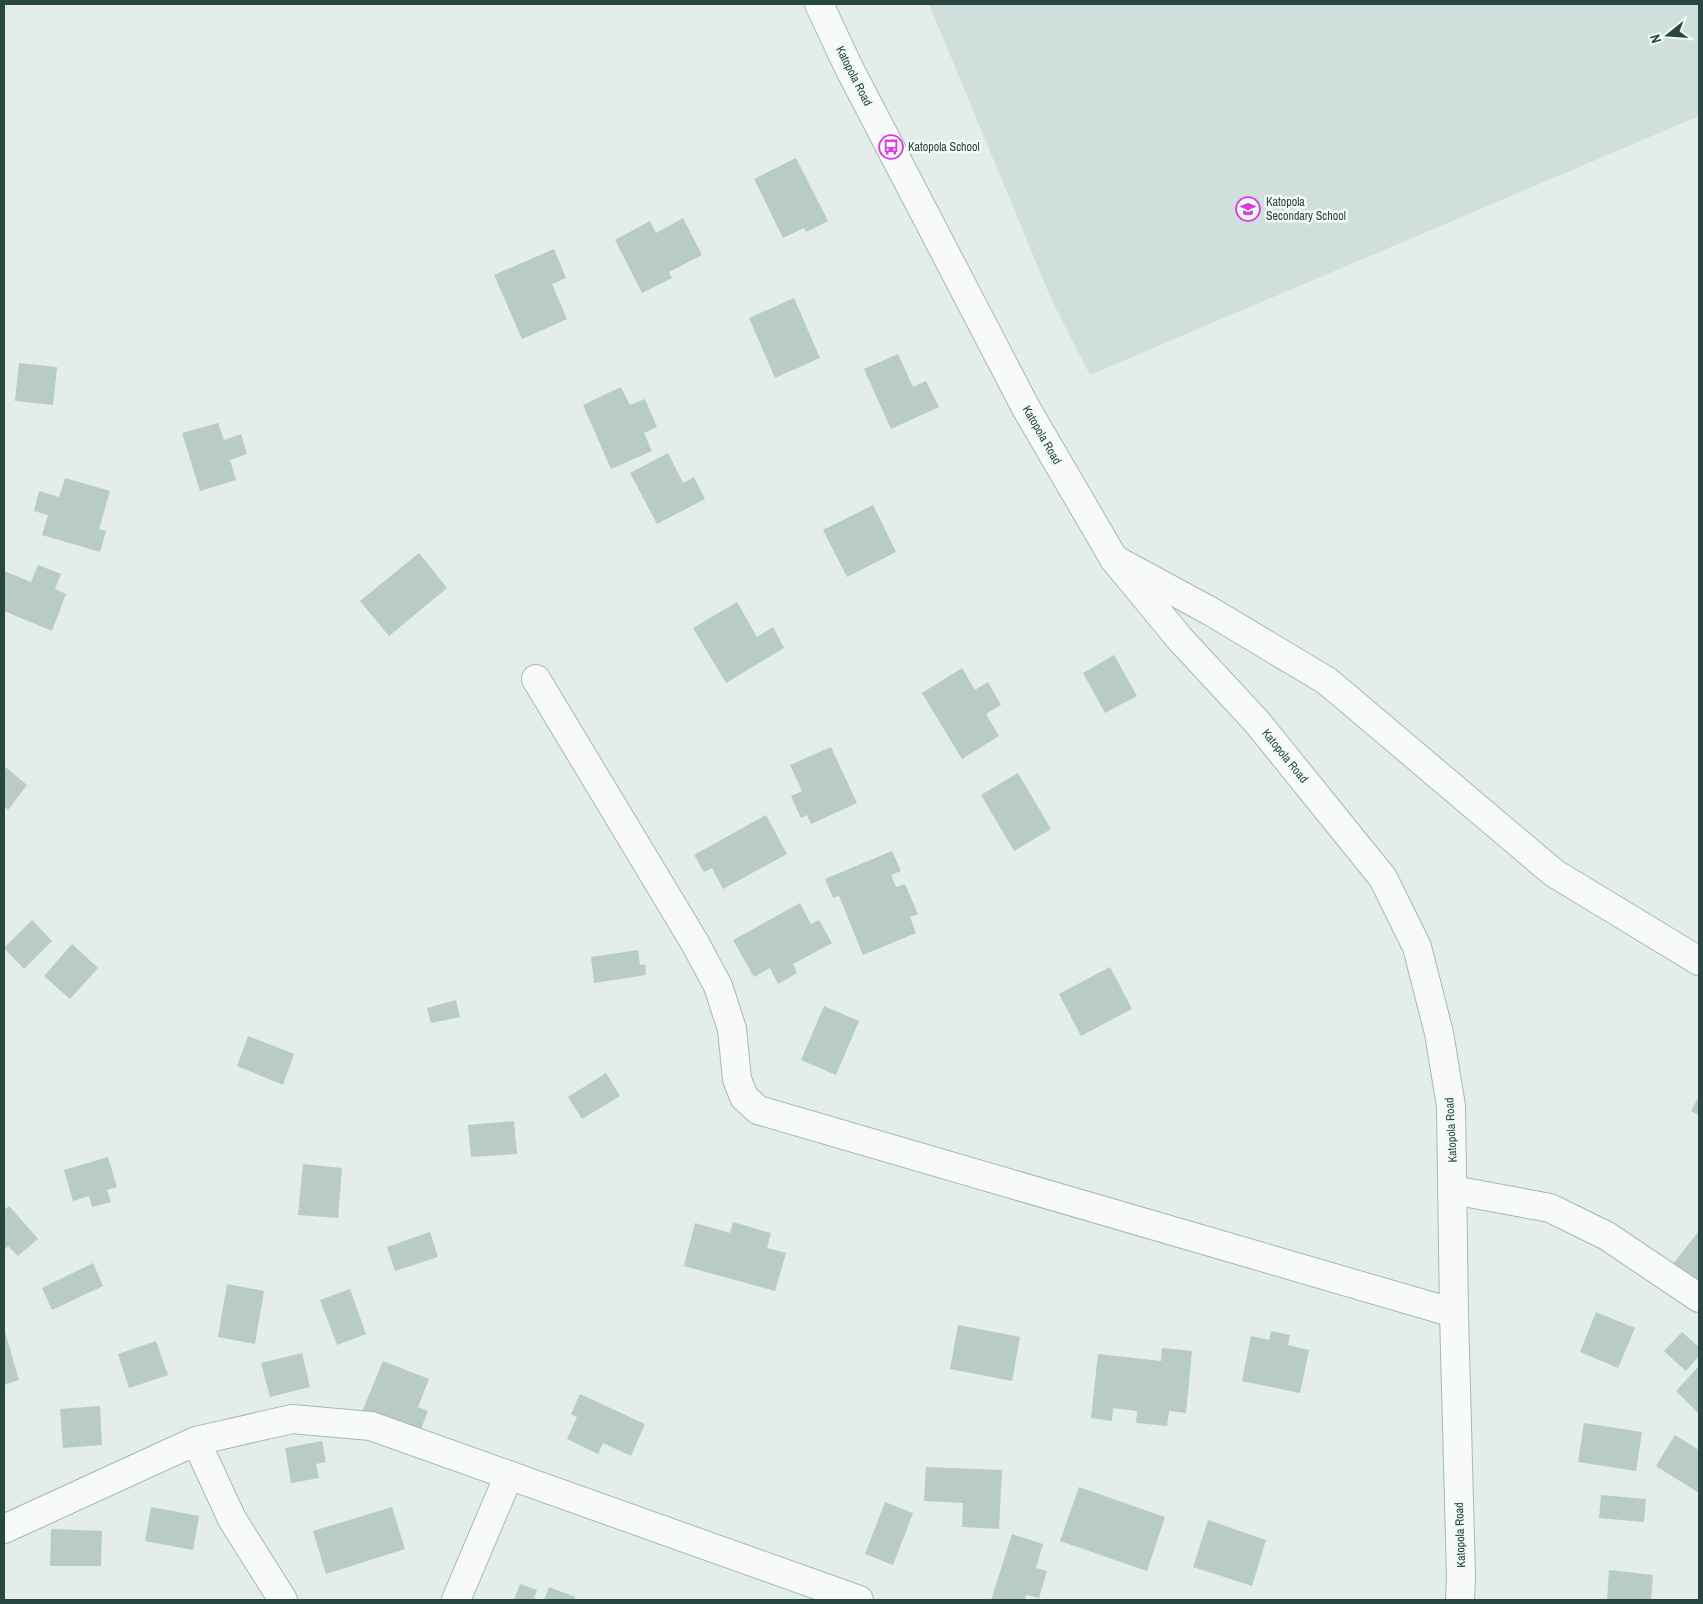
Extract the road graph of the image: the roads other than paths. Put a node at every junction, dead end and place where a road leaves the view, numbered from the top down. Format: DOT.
graph roads {
  1 [pos="819,4"];
  2 [pos="1114,559"];
  3 [pos="536,679"];
  4 [pos="1699,961"];
  5 [pos="1453,1190"];
  6 [pos="1699,1298"];
  7 [pos="1454,1313"];
  8 [pos="196,1441"];
  9 [pos="509,1475"];
  10 [pos="4,1529"];
  11 [pos="283,1600"];
  12 [pos="456,1600"];
  13 [pos="859,1600"];
  14 [pos="1460,1600"];
  1 -- 2 [label="street, Katopola Road"];
  2 -- 4 [label="street"];
  2 -- 5 [label="street, Katopola Road"];
  3 -- 7 [label="street"];
  5 -- 6 [label="street"];
  5 -- 7 [label="street, Katopola Road"];
  7 -- 14 [label="street, Katopola Road"];
  8 -- 9 [label="street"];
  8 -- 10 [label="street"];
  8 -- 11 [label="street"];
  9 -- 12 [label="street"];
  9 -- 13 [label="street"];
}
